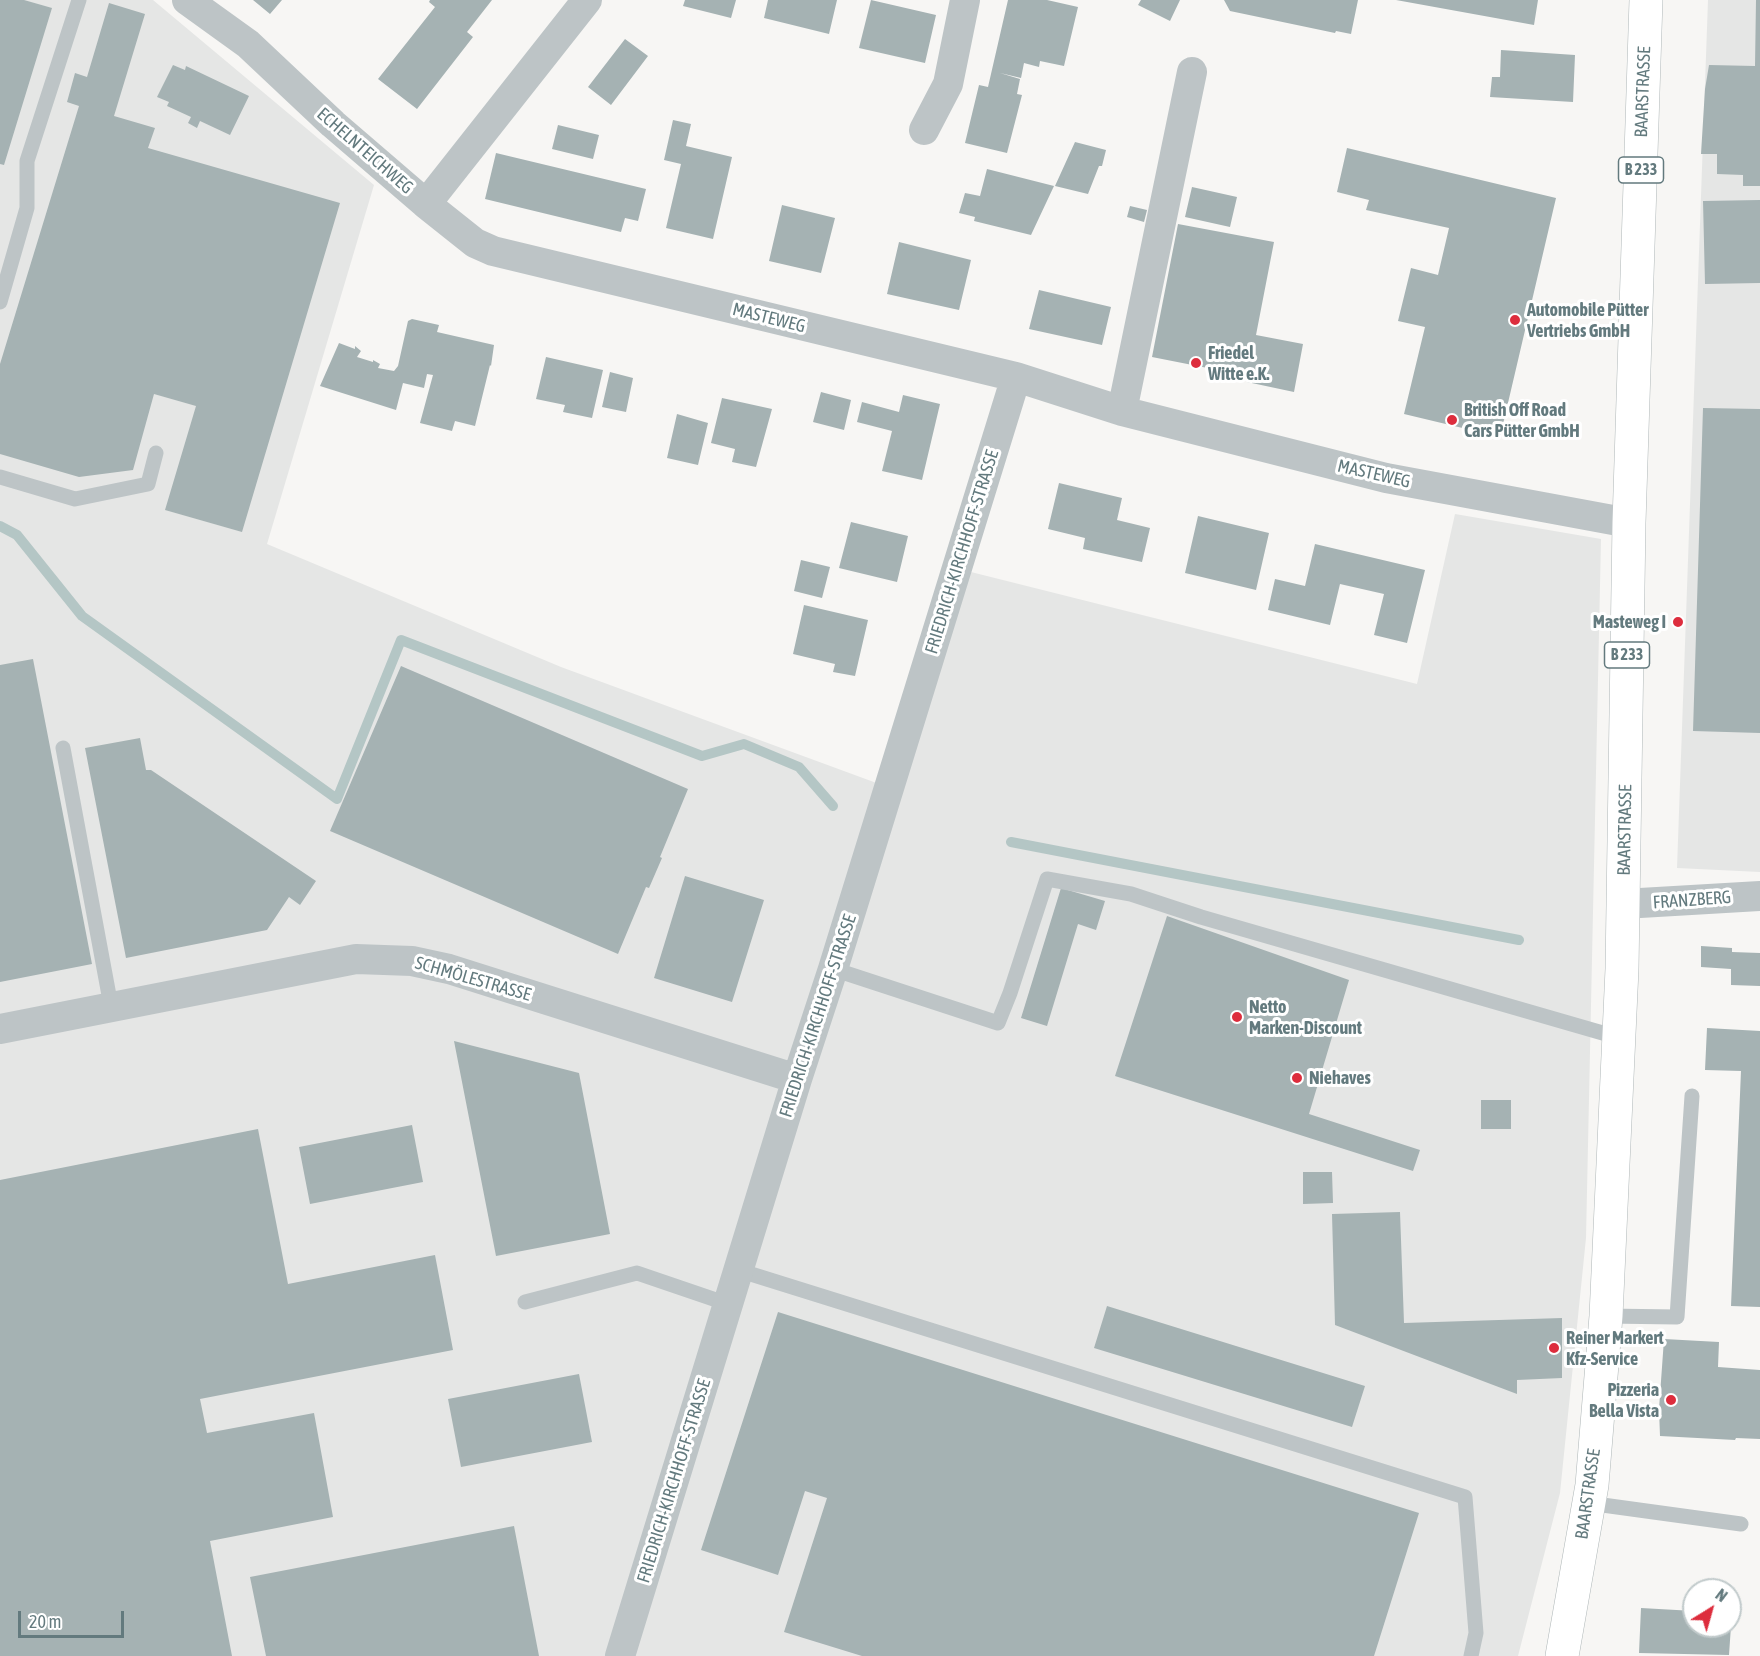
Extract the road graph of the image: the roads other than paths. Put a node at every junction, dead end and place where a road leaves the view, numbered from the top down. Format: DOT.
graph roads {
  1 [pos="79,0"];
  2 [pos="187,0"];
  3 [pos="587,0"];
  4 [pos="965,0"];
  5 [pos="1646,0"];
  6 [pos="1192,72"];
  7 [pos="924,130"];
  8 [pos="426,204"];
  9 [pos="0,302"];
  10 [pos="1016,377"];
  11 [pos="1122,411"];
  12 [pos="156,453"];
  13 [pos="0,477"];
  14 [pos="1629,523"];
  15 [pos="63,748"];
  16 [pos="1760,896"];
  17 [pos="1623,904"];
  18 [pos="833,969"];
  19 [pos="111,1006"];
  20 [pos="0,1029"];
  21 [pos="1620,1038"];
  22 [pos="797,1079"];
  23 [pos="1692,1096"];
  24 [pos="738,1270"];
  25 [pos="525,1302"];
  26 [pos="728,1304"];
  27 [pos="1606,1316"];
  28 [pos="1588,1503"];
  29 [pos="1741,1524"];
  30 [pos="620,1656"];
  31 [pos="1471,1656"];
  32 [pos="1562,1656"];
  1 -- 9 [label="lane"];
  2 -- 8 [label="street, ECHELNTEICHWEG"];
  3 -- 8 [label="street, ECHELNTEICHWEG"];
  4 -- 7 [label="street"];
  5 -- 14 [label="main road, BAARSTRASSE / B 233"];
  6 -- 11 [label="street"];
  8 -- 10 [label="street, MASTEWEG"];
  10 -- 11 [label="street, MASTEWEG"];
  10 -- 18 [label="street, FRIEDRICH-KIRCHHOFF-STRASSE"];
  11 -- 14 [label="street, MASTEWEG"];
  12 -- 13 [label="lane"];
  14 -- 17 [label="main road, BAARSTRASSE / B 233"];
  15 -- 19 [label="lane"];
  16 -- 17 [label="street, FRANZBERG"];
  17 -- 21 [label="main road, BAARSTRASSE / B 233"];
  18 -- 21 [label="lane"];
  18 -- 22 [label="street, FRIEDRICH-KIRCHHOFF-STRASSE"];
  19 -- 20 [label="street, SCHMÖLESTRASSE"];
  19 -- 22 [label="street, SCHMÖLESTRASSE"];
  21 -- 27 [label="main road, BAARSTRASSE / B 233"];
  22 -- 24 [label="street, FRIEDRICH-KIRCHHOFF-STRASSE"];
  23 -- 27 [label="lane"];
  24 -- 26 [label="street, FRIEDRICH-KIRCHHOFF-STRASSE"];
  24 -- 31 [label="lane"];
  25 -- 26 [label="lane"];
  26 -- 30 [label="street, FRIEDRICH-KIRCHHOFF-STRASSE"];
  27 -- 28 [label="main road, BAARSTRASSE / B 233"];
  28 -- 29 [label="lane"];
  28 -- 32 [label="main road, BAARSTRASSE / B 233"];
}
